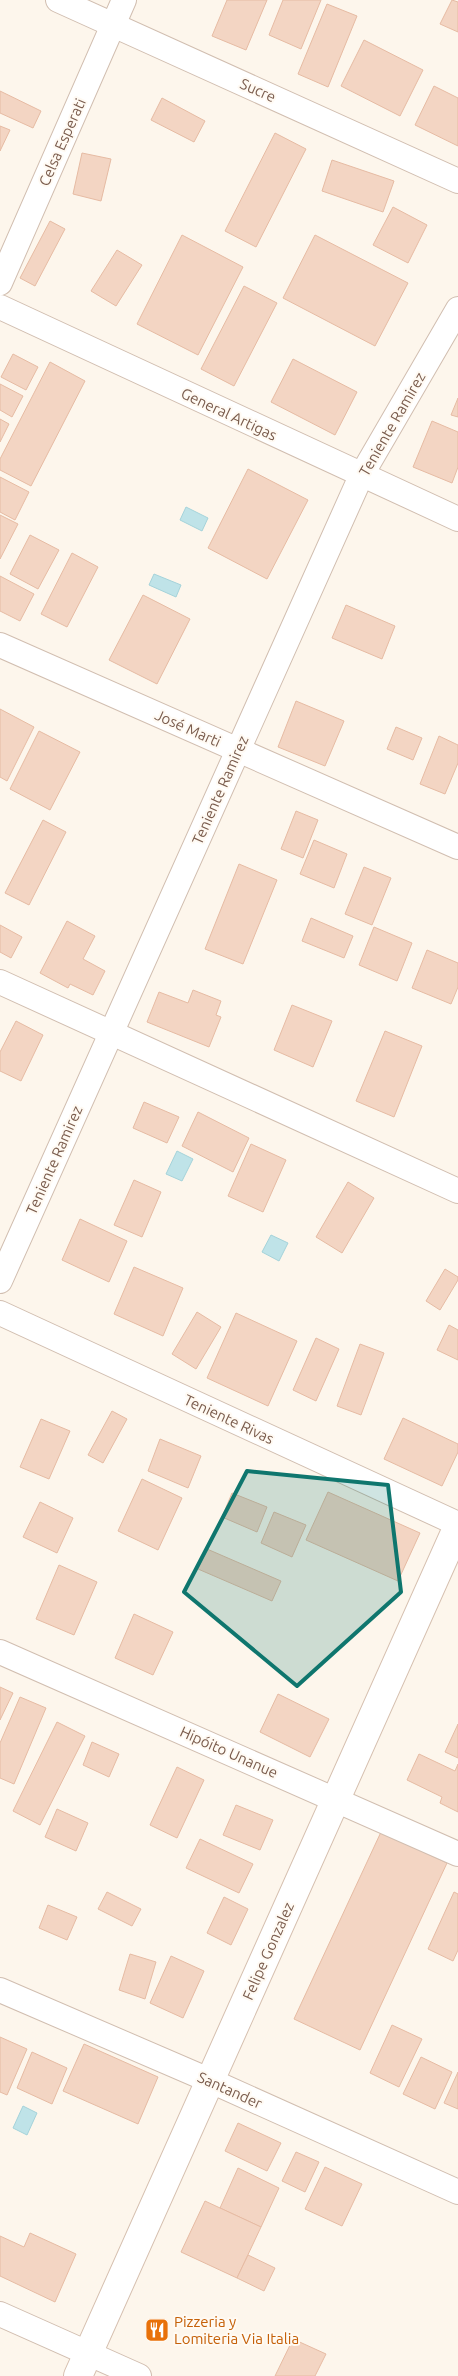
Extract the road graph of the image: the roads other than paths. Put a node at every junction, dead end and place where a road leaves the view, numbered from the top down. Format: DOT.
graph roads {
  1 [pos="58,0"];
  2 [pos="124,0"];
  3 [pos="113,24"];
  4 [pos="458,181"];
  5 [pos="0,283"];
  6 [pos="0,307"];
  7 [pos="458,309"];
  8 [pos="361,476"];
  9 [pos="458,519"];
  10 [pos="0,645"];
  11 [pos="238,750"];
  12 [pos="458,847"];
  13 [pos="0,982"];
  14 [pos="111,1034"];
  15 [pos="458,1191"];
  16 [pos="0,1281"];
  17 [pos="0,1313"];
  18 [pos="458,1525"];
  19 [pos="0,1652"];
  20 [pos="335,1798"];
  21 [pos="458,1854"];
  22 [pos="0,1990"];
  23 [pos="211,2081"];
  24 [pos="458,2192"];
  25 [pos="0,2314"];
  26 [pos="83,2364"];
  27 [pos="139,2376"];
  1 -- 3 [label="street, Sucre"];
  2 -- 3 [label="street, Celsa Esperati"];
  3 -- 4 [label="street, Sucre"];
  3 -- 5 [label="street, Celsa Esperati"];
  6 -- 8 [label="street, General Artigas"];
  7 -- 8 [label="street, Teniente Ramirez"];
  8 -- 9 [label="street, General Artigas"];
  8 -- 11 [label="street, Teniente Ramirez"];
  10 -- 11 [label="street, José Marti"];
  11 -- 12 [label="street, José Marti"];
  11 -- 14 [label="street, Teniente Ramirez"];
  13 -- 14 [label="street"];
  14 -- 15 [label="street"];
  14 -- 16 [label="street, Teniente Ramirez"];
  17 -- 18 [label="street, Teniente Rivas"];
  18 -- 20 [label="street, Felipe Gonzalez"];
  19 -- 20 [label="street, Hipóito Unanue"];
  20 -- 21 [label="street, Hipóito Unanue"];
  20 -- 23 [label="street, Felipe Gonzalez"];
  22 -- 23 [label="street, Santander"];
  23 -- 24 [label="street, Santander"];
  23 -- 26 [label="street, Felipe Gonzalez"];
  25 -- 26 [label="street"];
  26 -- 27 [label="street"];
}
